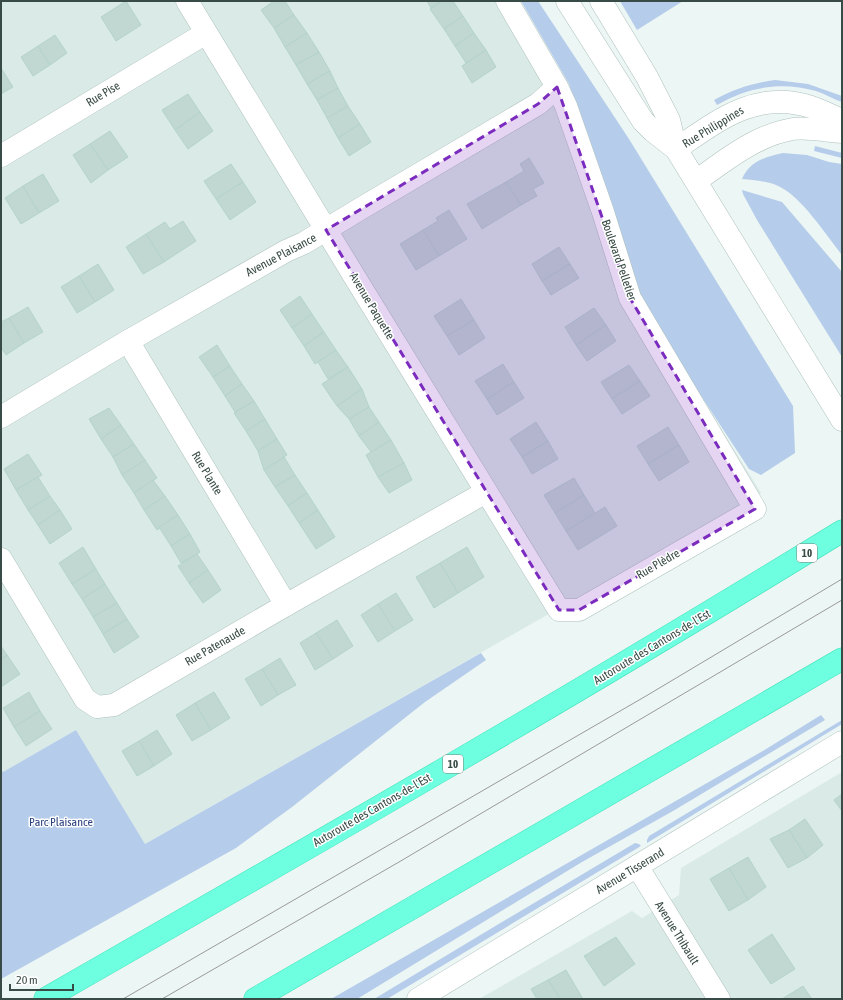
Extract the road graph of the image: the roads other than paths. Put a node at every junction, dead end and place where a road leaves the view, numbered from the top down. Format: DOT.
graph roads {
  1 [pos="187,1"];
  2 [pos="507,1"];
  3 [pos="568,1"];
  4 [pos="601,1"];
  5 [pos="206,33"];
  6 [pos="557,87"];
  7 [pos="842,120"];
  8 [pos="842,132"];
  9 [pos="676,149"];
  10 [pos="1,156"];
  11 [pos="696,181"];
  12 [pos="326,230"];
  13 [pos="128,341"];
  14 [pos="1,417"];
  15 [pos="842,420"];
  16 [pos="486,492"];
  17 [pos="755,509"];
  18 [pos="842,531"];
  19 [pos="1,559"];
  20 [pos="286,605"];
  21 [pos="559,610"];
  22 [pos="842,659"];
  23 [pos="842,742"];
  24 [pos="637,866"];
  25 [pos="45,999"];
  26 [pos="255,999"];
  27 [pos="418,999"];
  28 [pos="719,999"];
  1 -- 5 [label="street, Avenue Paquette"];
  2 -- 6 [label="street, Boulevard Pelletier"];
  3 -- 9 [label="street"];
  4 -- 9 [label="street"];
  5 -- 10 [label="street, Rue Pise"];
  5 -- 12 [label="street, Avenue Paquette"];
  6 -- 12 [label="street, Avenue Plaisance"];
  6 -- 17 [label="street, Boulevard Pelletier"];
  7 -- 9 [label="street, Rue Philippines"];
  8 -- 11 [label="street"];
  9 -- 11 [label="street"];
  11 -- 15 [label="street"];
  12 -- 13 [label="street, Avenue Plaisance"];
  12 -- 16 [label="street, Avenue Paquette"];
  13 -- 14 [label="street, Avenue Plaisance"];
  13 -- 20 [label="street, Rue Plante"];
  16 -- 20 [label="street, Rue Patenaude"];
  16 -- 21 [label="street, Avenue Paquette"];
  17 -- 21 [label="street, Rue Plèdre"];
  18 -- 25 [label="highway, Autoroute des Cantons-de-l'Est / 10"];
  19 -- 20 [label="street, Rue Patenaude"];
  22 -- 26 [label="highway"];
  23 -- 24 [label="street, Avenue Tisserand"];
  24 -- 27 [label="street, Avenue Tisserand"];
  24 -- 28 [label="street, Avenue Thibault"];
}
